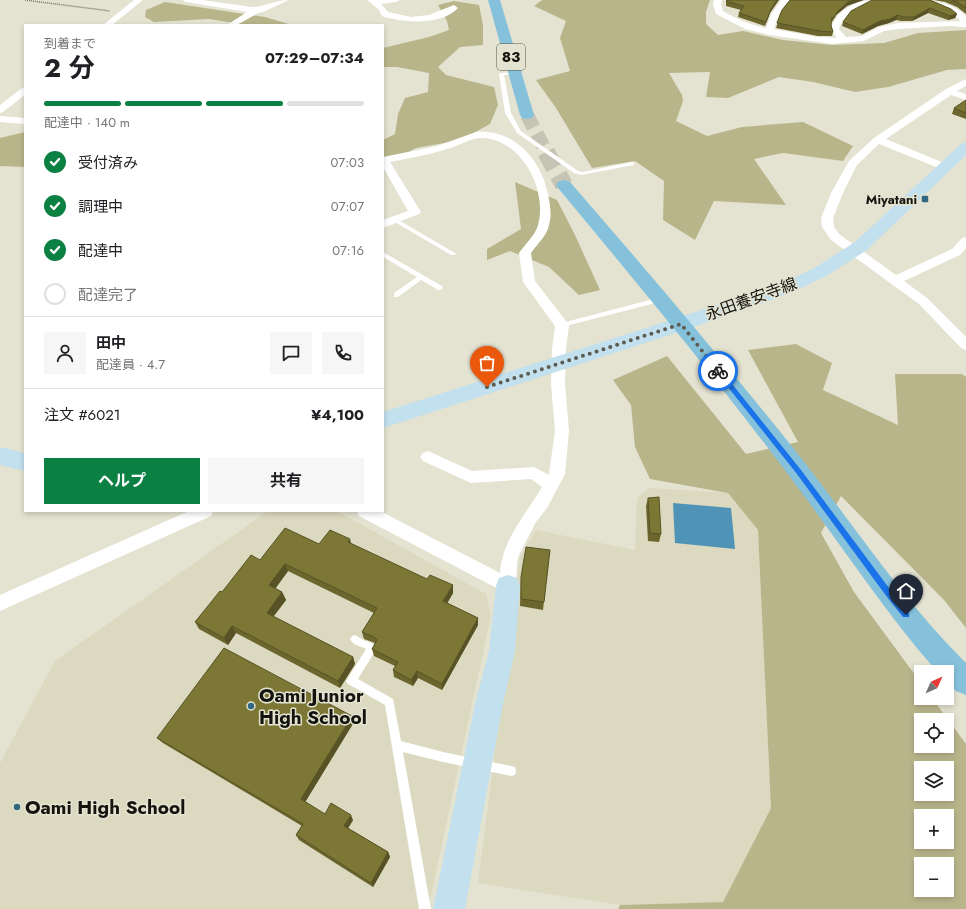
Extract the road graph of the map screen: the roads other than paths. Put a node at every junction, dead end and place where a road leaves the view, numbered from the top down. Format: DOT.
graph roads {
  1 [pos="139,0"];
  2 [pos="186,0"];
  3 [pos="285,0"];
  4 [pos="396,0"];
  5 [pos="494,0"];
  6 [pos="718,0"];
  7 [pos="786,0"];
  8 [pos="870,0"];
  9 [pos="925,0"];
  10 [pos="372,1"];
  11 [pos="454,8"];
  12 [pos="256,10"];
  13 [pos="966,21"];
  14 [pos="108,24"];
  15 [pos="233,24"];
  16 [pos="966,24"];
  17 [pos="769,32"];
  18 [pos="844,40"];
  19 [pos="516,73"];
  20 [pos="966,82"];
  21 [pos="24,91"];
  22 [pos="950,91"];
  23 [pos="966,97"];
  24 [pos="0,110"];
  25 [pos="527,115"];
  26 [pos="0,119"];
  27 [pos="24,121"];
  28 [pos="878,140"];
  29 [pos="966,147"];
  30 [pos="632,164"];
  31 [pos="945,167"];
  32 [pos="564,185"];
  33 [pos="395,220"];
  34 [pos="384,224"];
  35 [pos="966,241"];
  36 [pos="855,250"];
  37 [pos="453,254"];
  38 [pos="384,255"];
  39 [pos="421,277"];
  40 [pos="895,281"];
  41 [pos="440,288"];
  42 [pos="396,295"];
  43 [pos="661,299"];
  44 [pos="681,324"];
  45 [pos="562,325"];
  46 [pos="966,344"];
  47 [pos="384,420"];
  48 [pos="0,456"];
  49 [pos="428,457"];
  50 [pos="24,462"];
  51 [pos="551,485"];
  52 [pos="203,512"];
  53 [pos="367,512"];
  54 [pos="508,586"];
  55 [pos="0,603"];
  56 [pos="361,642"];
  57 [pos="966,682"];
  58 [pos="396,744"];
  59 [pos="510,771"];
  60 [pos="425,909"];
  61 [pos="448,909"];
  1 -- 14 [label="street"];
  2 -- 12 [label="street"];
  3 -- 12 [label="street"];
  4 -- 10 [label="street"];
  5 -- 19 [label="main road, 83"];
  6 -- 17 [label="street"];
  7 -- 17 [label="street"];
  8 -- 18 [label="street"];
  9 -- 13 [label="street"];
  10 -- 11 [label="street"];
  12 -- 15 [label="street"];
  16 -- 18 [label="street"];
  17 -- 18 [label="street"];
  19 -- 25 [label="main road, 83"];
  19 -- 30 [label="lane"];
  20 -- 22 [label="street"];
  21 -- 24 [label="street"];
  22 -- 23 [label="street"];
  22 -- 28 [label="street"];
  26 -- 27 [label="street"];
  28 -- 31 [label="street"];
  28 -- 36 [label="street"];
  29 -- 31 [label="street, 永田養安寺線"];
  31 -- 36 [label="street, 永田養安寺線"];
  32 -- 43 [label="main road"];
  33 -- 34 [label="street"];
  33 -- 37 [label="lane"];
  33 -- 45 [label="street"];
  35 -- 40 [label="street"];
  36 -- 40 [label="street"];
  36 -- 44 [label="street, 永田養安寺線"];
  38 -- 39 [label="lane"];
  39 -- 41 [label="lane"];
  39 -- 42 [label="lane"];
  40 -- 46 [label="street"];
  43 -- 44 [label="main road"];
  43 -- 45 [label="lane"];
  44 -- 47 [label="street, 永田養安寺線"];
  44 -- 57 [label="main road"];
  45 -- 51 [label="street"];
  48 -- 50 [label="street"];
  49 -- 51 [label="street"];
  51 -- 54 [label="street"];
  52 -- 55 [label="street"];
  53 -- 54 [label="street"];
  54 -- 61 [label="street"];
  56 -- 58 [label="lane"];
  58 -- 59 [label="lane"];
  58 -- 60 [label="lane"];
}
